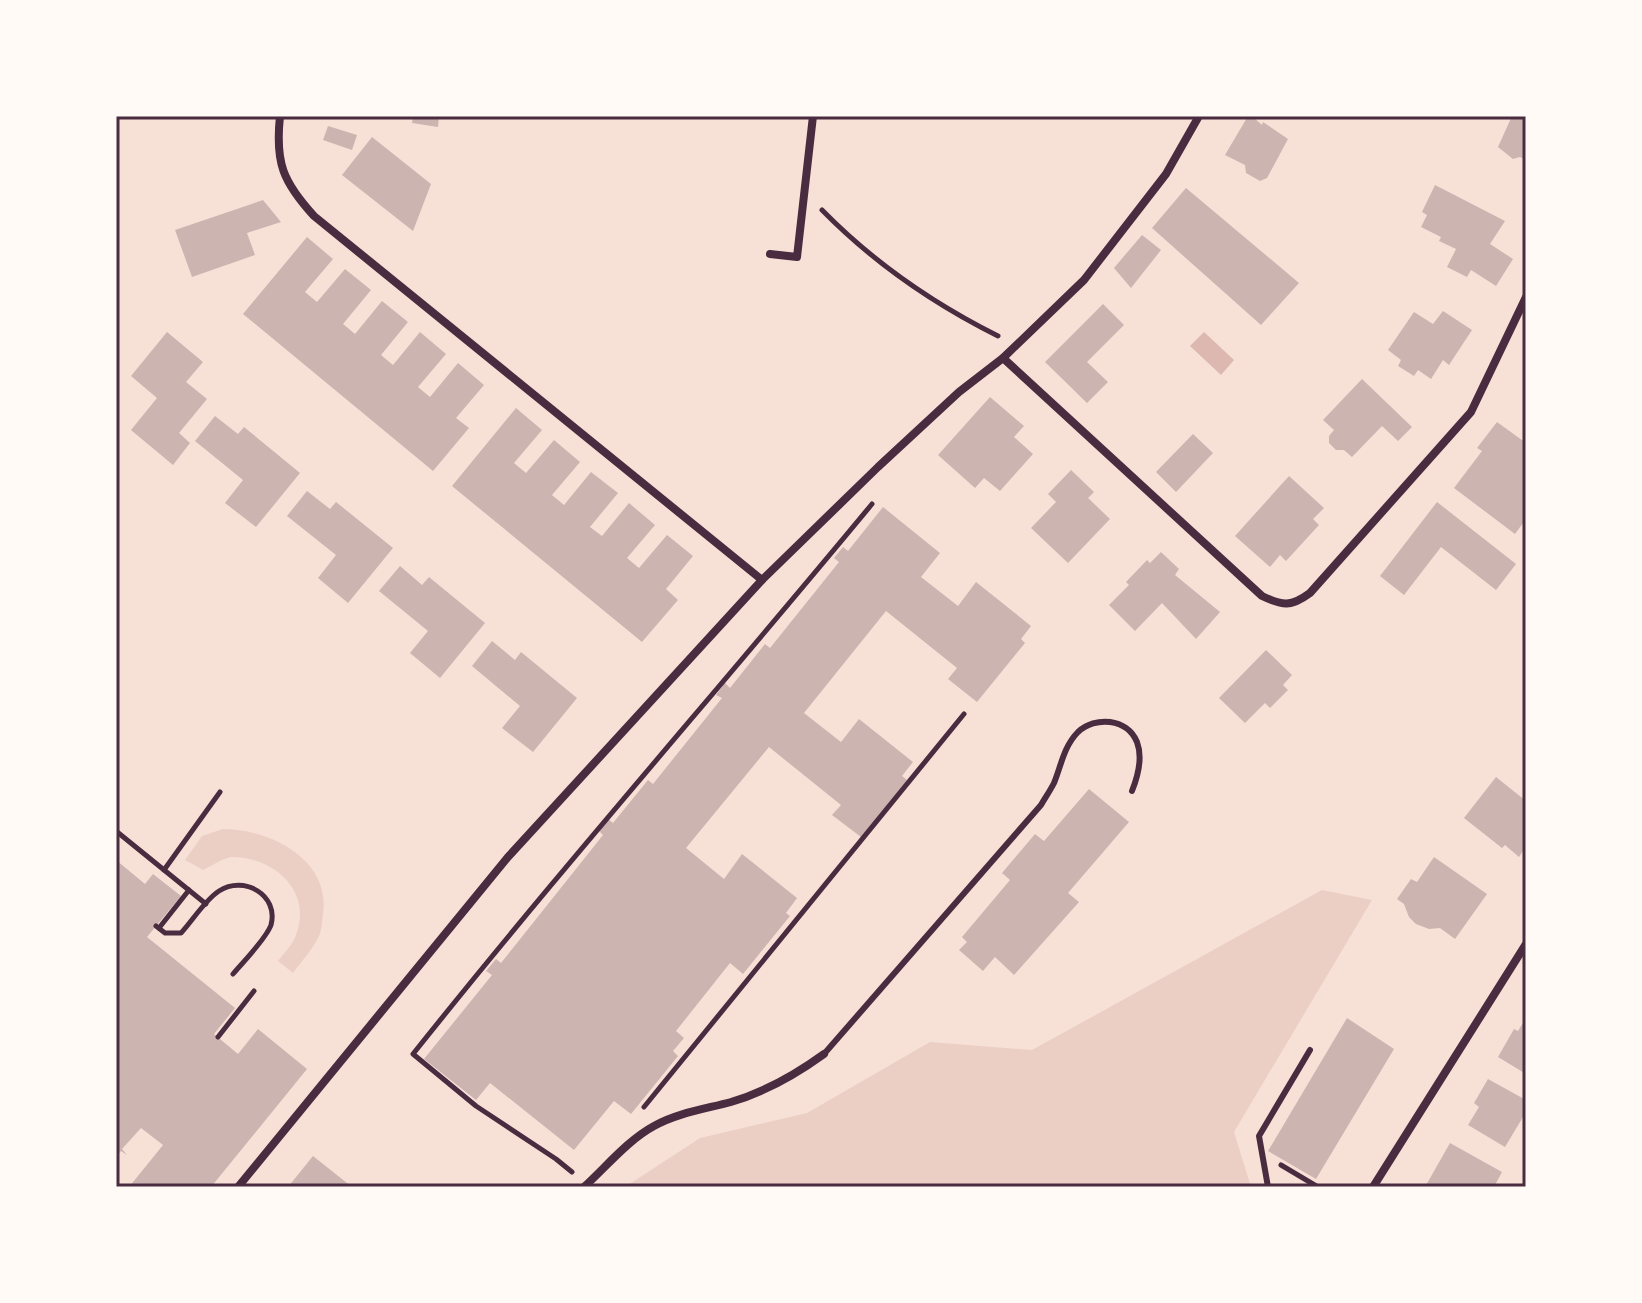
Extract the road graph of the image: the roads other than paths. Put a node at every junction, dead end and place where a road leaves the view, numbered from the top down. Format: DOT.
graph roads {
  1 [pos="280,116"];
  2 [pos="813,116"];
  3 [pos="1199,116"];
  4 [pos="770,254"];
  5 [pos="1526,297"];
  6 [pos="1003,358"];
  7 [pos="762,580"];
  8 [pos="1132,791"];
  9 [pos="1526,944"];
  10 [pos="1310,1050"];
  11 [pos="824,1054"];
  12 [pos="238,1187"];
  13 [pos="584,1187"];
  14 [pos="1268,1187"];
  15 [pos="1373,1187"];
  1 -- 7 [label="street"];
  2 -- 4 [label="street"];
  3 -- 6 [label="street"];
  5 -- 6 [label="street"];
  6 -- 7 [label="street"];
  7 -- 12 [label="street"];
  8 -- 11 [label="lane"];
  9 -- 15 [label="street"];
  10 -- 14 [label="lane"];
  11 -- 13 [label="street"];
}
